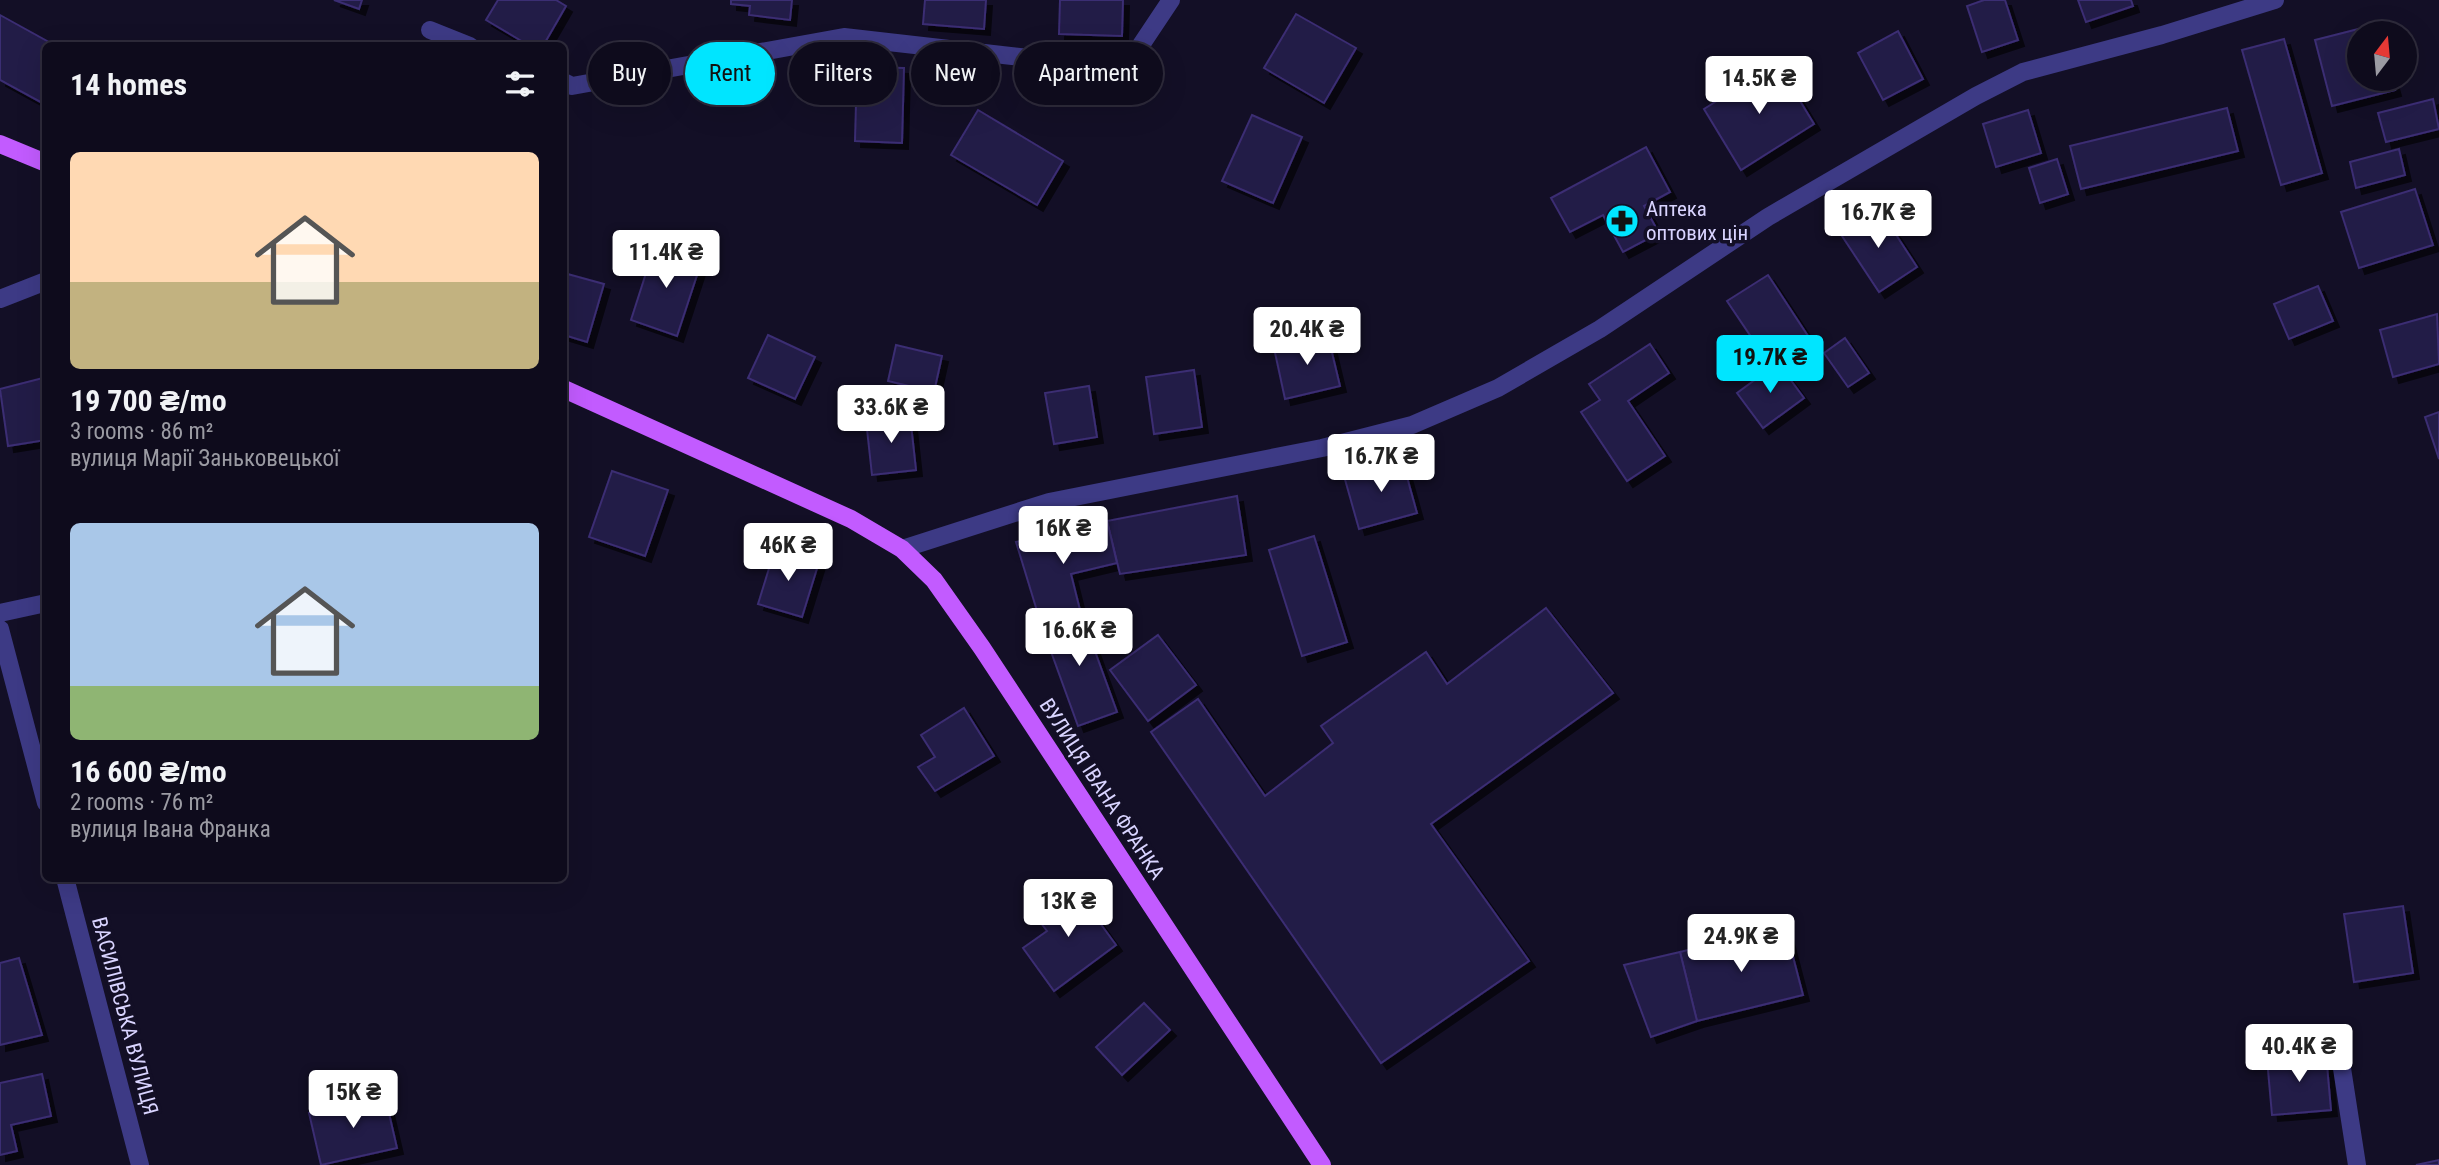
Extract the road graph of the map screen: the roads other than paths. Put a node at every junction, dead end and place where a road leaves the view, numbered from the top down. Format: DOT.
graph roads {
  1 [pos="1171,0"];
  2 [pos="2274,0"];
  3 [pos="430,30"];
  4 [pos="460,42"];
  5 [pos="567,84"];
  6 [pos="0,144"];
  7 [pos="42,161"];
  8 [pos="42,283"];
  9 [pos="0,299"];
  10 [pos="567,390"];
  11 [pos="902,549"];
  12 [pos="42,604"];
  13 [pos="0,613"];
  14 [pos="0,629"];
  15 [pos="42,788"];
  16 [pos="66,882"];
  17 [pos="2341,1062"];
  18 [pos="140,1165"];
  19 [pos="1322,1165"];
  20 [pos="2357,1165"];
  1 -- 5 [label="street"];
  2 -- 11 [label="street"];
  3 -- 4 [label="street"];
  6 -- 7 [label="main road"];
  8 -- 9 [label="street"];
  10 -- 11 [label="main road, ВУЛИЦЯ ІВАНА ФРАНКА"];
  11 -- 19 [label="main road, ВУЛИЦЯ ІВАНА ФРАНКА"];
  12 -- 13 [label="street"];
  14 -- 15 [label="street"];
  16 -- 18 [label="street, ВАСИЛІВСЬКА ВУЛИЦЯ"];
  17 -- 20 [label="street"];
}
